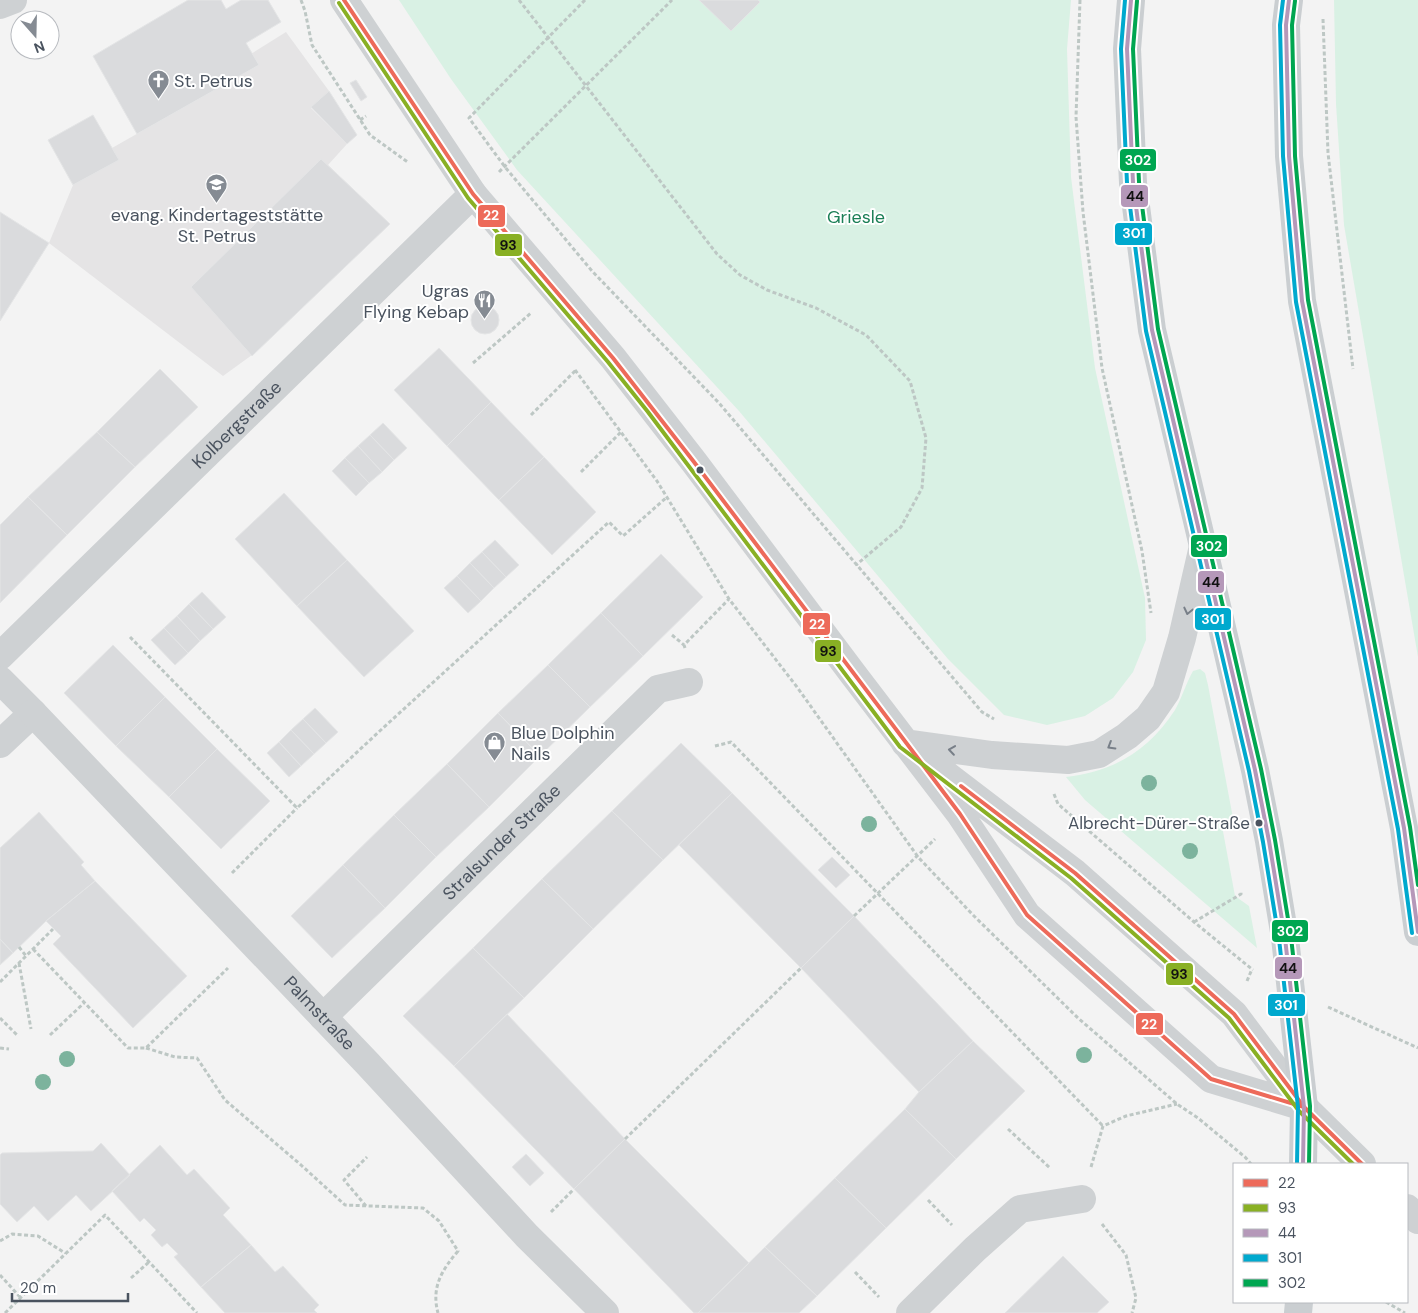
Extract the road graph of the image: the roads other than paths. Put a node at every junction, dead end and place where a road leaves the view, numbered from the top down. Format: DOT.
graph roads {
  1 [pos="14,0"];
  2 [pos="344,0"];
  3 [pos="1131,0"];
  4 [pos="1289,0"];
  5 [pos="0,5"];
  6 [pos="474,194"];
  7 [pos="1204,546"];
  8 [pos="0,656"];
  9 [pos="0,680"];
  10 [pos="689,682"];
  11 [pos="33,713"];
  12 [pos="905,743"];
  13 [pos="0,744"];
  14 [pos="1418,932"];
  15 [pos="323,1017"];
  16 [pos="1304,1107"];
  17 [pos="1303,1163"];
  18 [pos="1361,1163"];
  19 [pos="1082,1199"];
  20 [pos="1408,1209"];
  21 [pos="1418,1220"];
  22 [pos="605,1313"];
  23 [pos="910,1313"];
  1 -- 5 [label="street"];
  2 -- 6 [label="street"];
  3 -- 7 [label="main road"];
  4 -- 14 [label="main road"];
  6 -- 8 [label="street, Kolbergstraße"];
  6 -- 12 [label="street"];
  7 -- 12 [label="street, one-way"];
  7 -- 16 [label="main road"];
  9 -- 11 [label="street"];
  10 -- 15 [label="street, Stralsunder Straße"];
  11 -- 13 [label="street"];
  11 -- 15 [label="street, Palmstraße"];
  12 -- 16 [label="street"];
  12 -- 16 [label="street"];
  15 -- 22 [label="street, Palmstraße"];
  16 -- 17 [label="main road"];
  16 -- 18 [label="street"];
  19 -- 23 [label="street"];
  20 -- 21 [label="street"];
}
